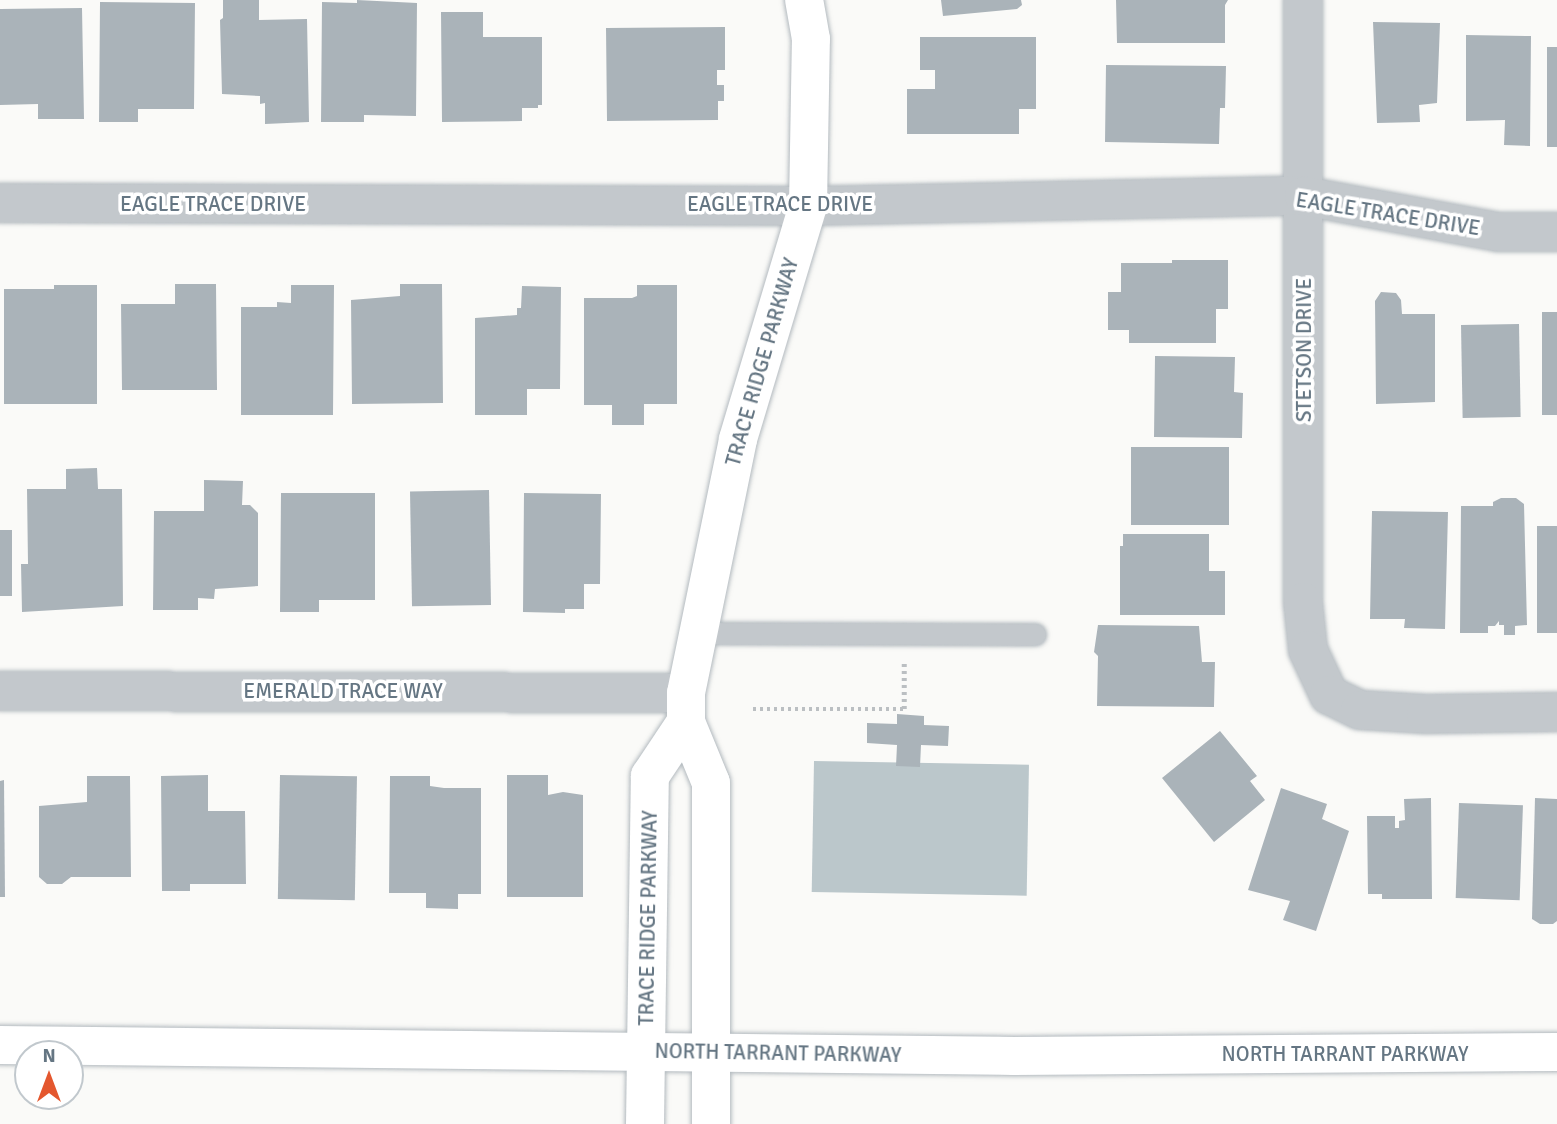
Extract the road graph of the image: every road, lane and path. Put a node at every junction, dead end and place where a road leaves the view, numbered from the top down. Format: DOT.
graph roads {
  1 [pos="804,0"];
  2 [pos="1303,0"];
  3 [pos="1304,196"];
  4 [pos="0,203"];
  5 [pos="808,206"];
  6 [pos="1557,232"];
  7 [pos="699,633"];
  8 [pos="904,633"];
  9 [pos="1035,634"];
  10 [pos="0,691"];
  11 [pos="686,708"];
  12 [pos="753,709"];
  13 [pos="1557,712"];
  14 [pos="0,1045"];
  15 [pos="646,1052"];
  16 [pos="710,1052"];
  17 [pos="1557,1052"];
  18 [pos="645,1124"];
  19 [pos="711,1124"];
  1 -- 5 [label="main road, TRACE RIDGE PARKWAY"];
  2 -- 3 [label="street, STETSON DRIVE"];
  3 -- 5 [label="street, EAGLE TRACE DRIVE"];
  3 -- 6 [label="street, EAGLE TRACE DRIVE"];
  3 -- 13 [label="street, STETSON DRIVE"];
  4 -- 5 [label="street, EAGLE TRACE DRIVE"];
  5 -- 7 [label="main road, TRACE RIDGE PARKWAY"];
  7 -- 8 [label="lane"];
  7 -- 11 [label="main road, TRACE RIDGE PARKWAY"];
  8 -- 9 [label="lane"];
  8 -- 12 [label="path"];
  10 -- 11 [label="street, EMERALD TRACE WAY"];
  11 -- 15 [label="main road, TRACE RIDGE PARKWAY"];
  11 -- 16 [label="main road"];
  14 -- 15 [label="main road, NORTH TARRANT PARKWAY"];
  15 -- 16 [label="main road, NORTH TARRANT PARKWAY"];
  15 -- 18 [label="main road, TRACE RIDGE PARKWAY"];
  16 -- 17 [label="main road, NORTH TARRANT PARKWAY"];
  16 -- 19 [label="main road"];
}
